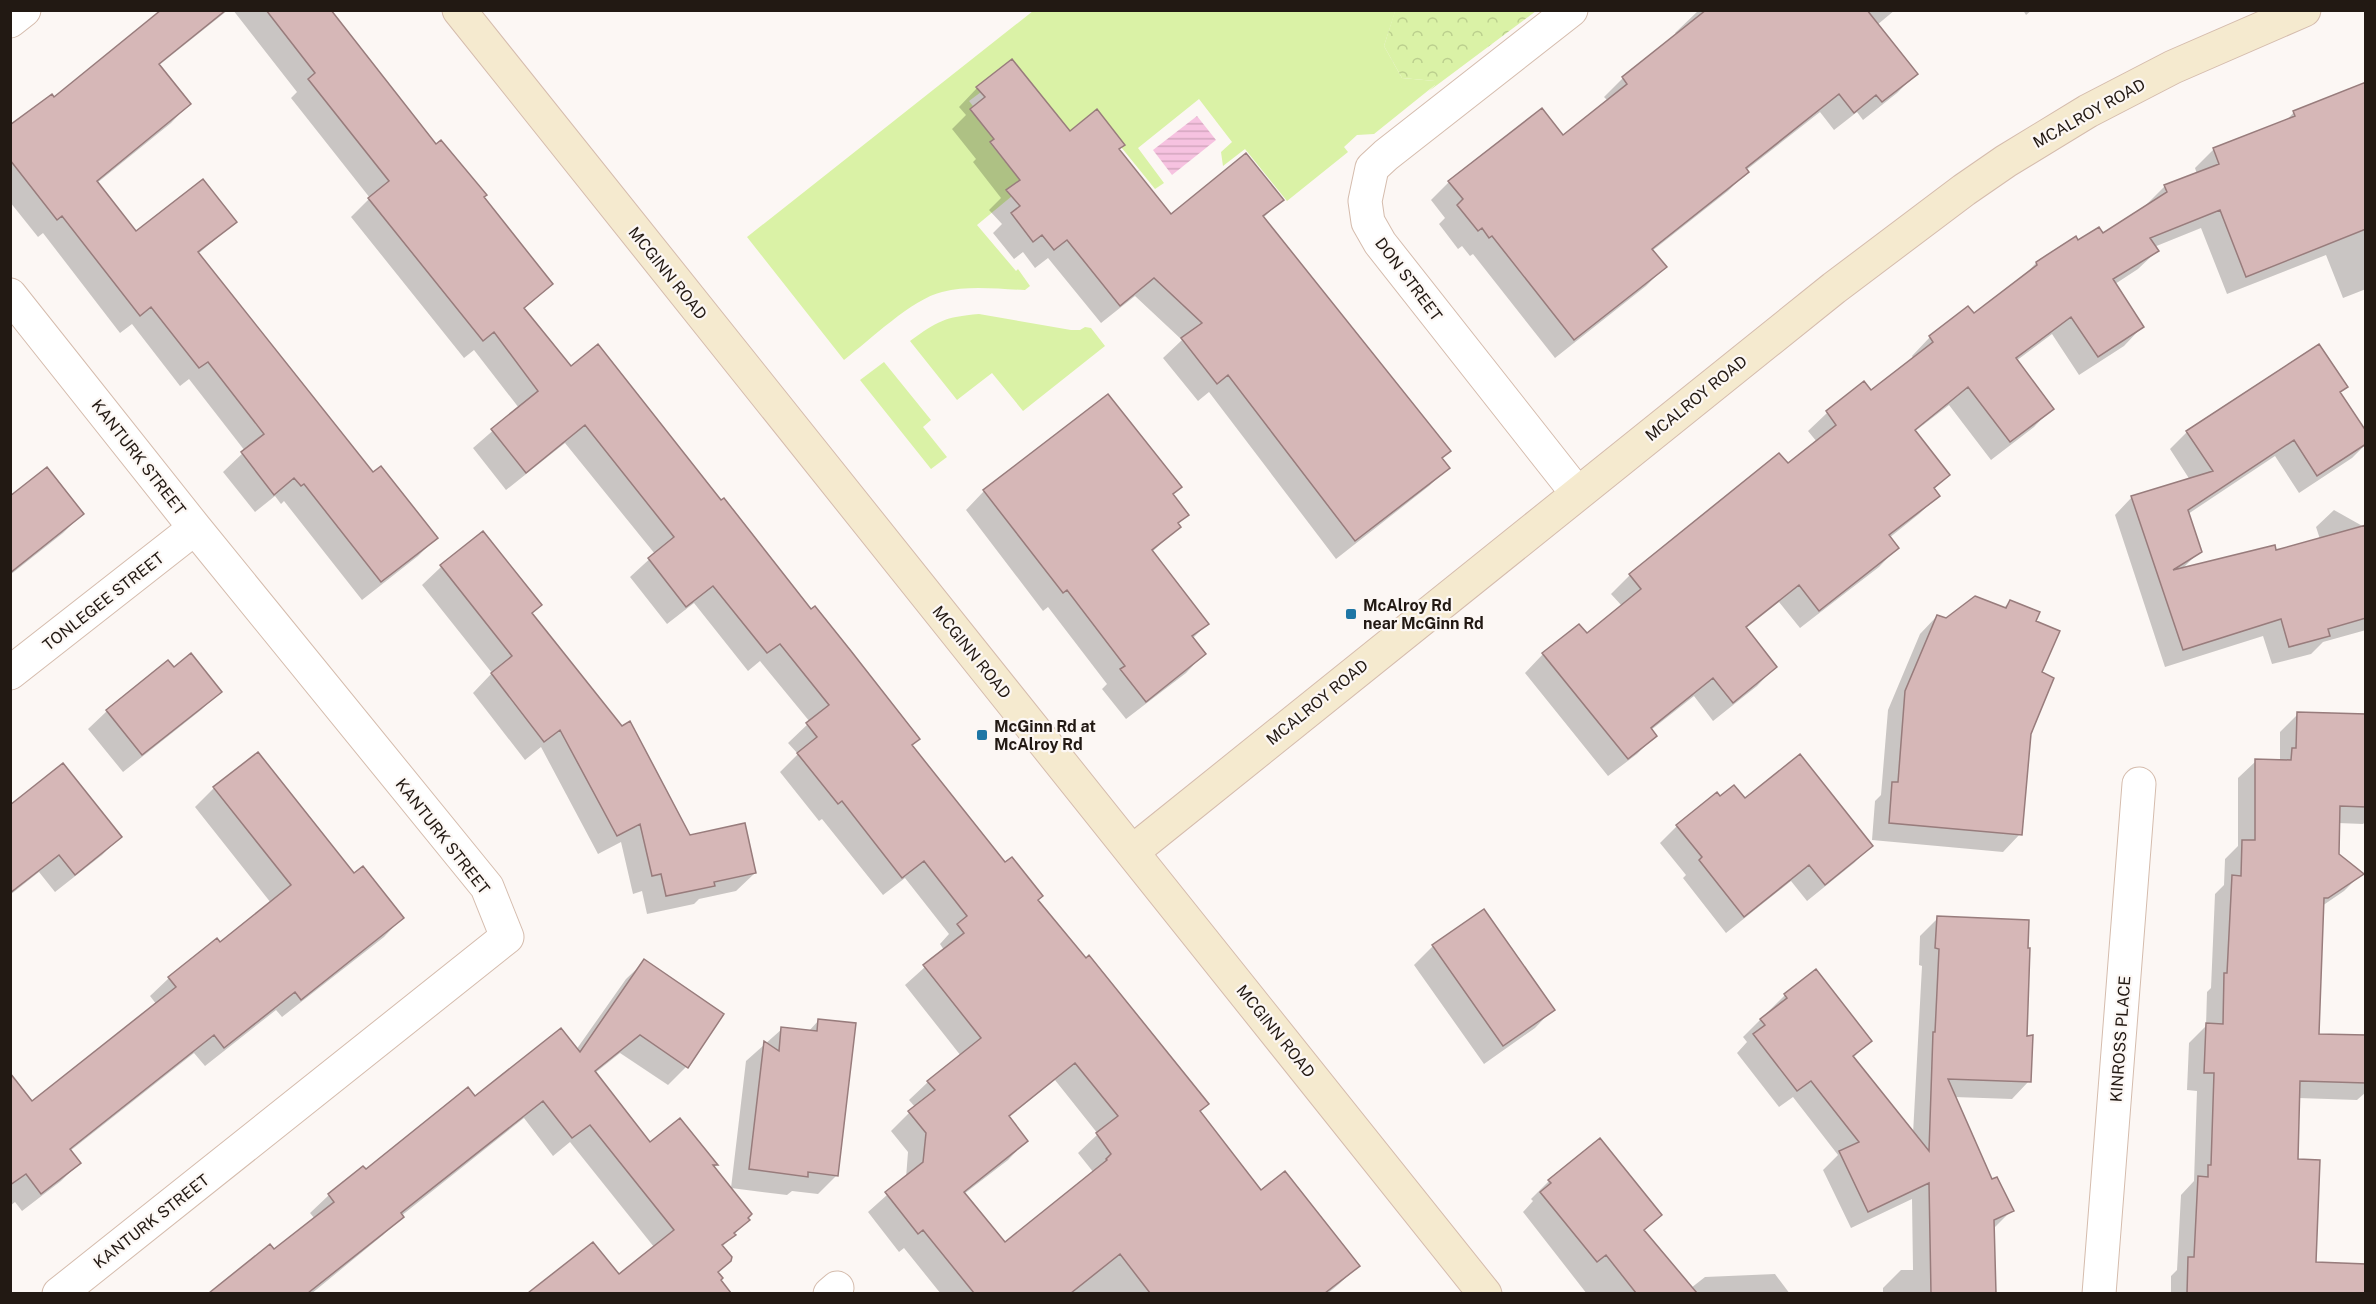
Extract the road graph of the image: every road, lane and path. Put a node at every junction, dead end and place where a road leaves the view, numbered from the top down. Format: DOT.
graph roads {
  1 [pos="24,10"];
  2 [pos="459,10"];
  3 [pos="1571,10"];
  4 [pos="2304,10"];
  5 [pos="10,21"];
  6 [pos="10,295"];
  7 [pos="1577,493"];
  8 [pos="195,528"];
  9 [pos="10,673"];
  10 [pos="2139,784"];
  11 [pos="1132,852"];
  12 [pos="1475,1290"];
  13 [pos="59,1293"];
  14 [pos="2099,1293"];
  1 -- 5 [label="street"];
  2 -- 11 [label="street, MCGINN ROAD"];
  3 -- 7 [label="street, DON STREET"];
  4 -- 7 [label="street, MCALROY ROAD"];
  6 -- 8 [label="street, KANTURK STREET"];
  7 -- 11 [label="street, MCALROY ROAD"];
  8 -- 9 [label="street, TONLEGEE STREET"];
  8 -- 13 [label="street, KANTURK STREET"];
  10 -- 14 [label="street, KINROSS PLACE"];
  11 -- 12 [label="street, MCGINN ROAD"];
}
